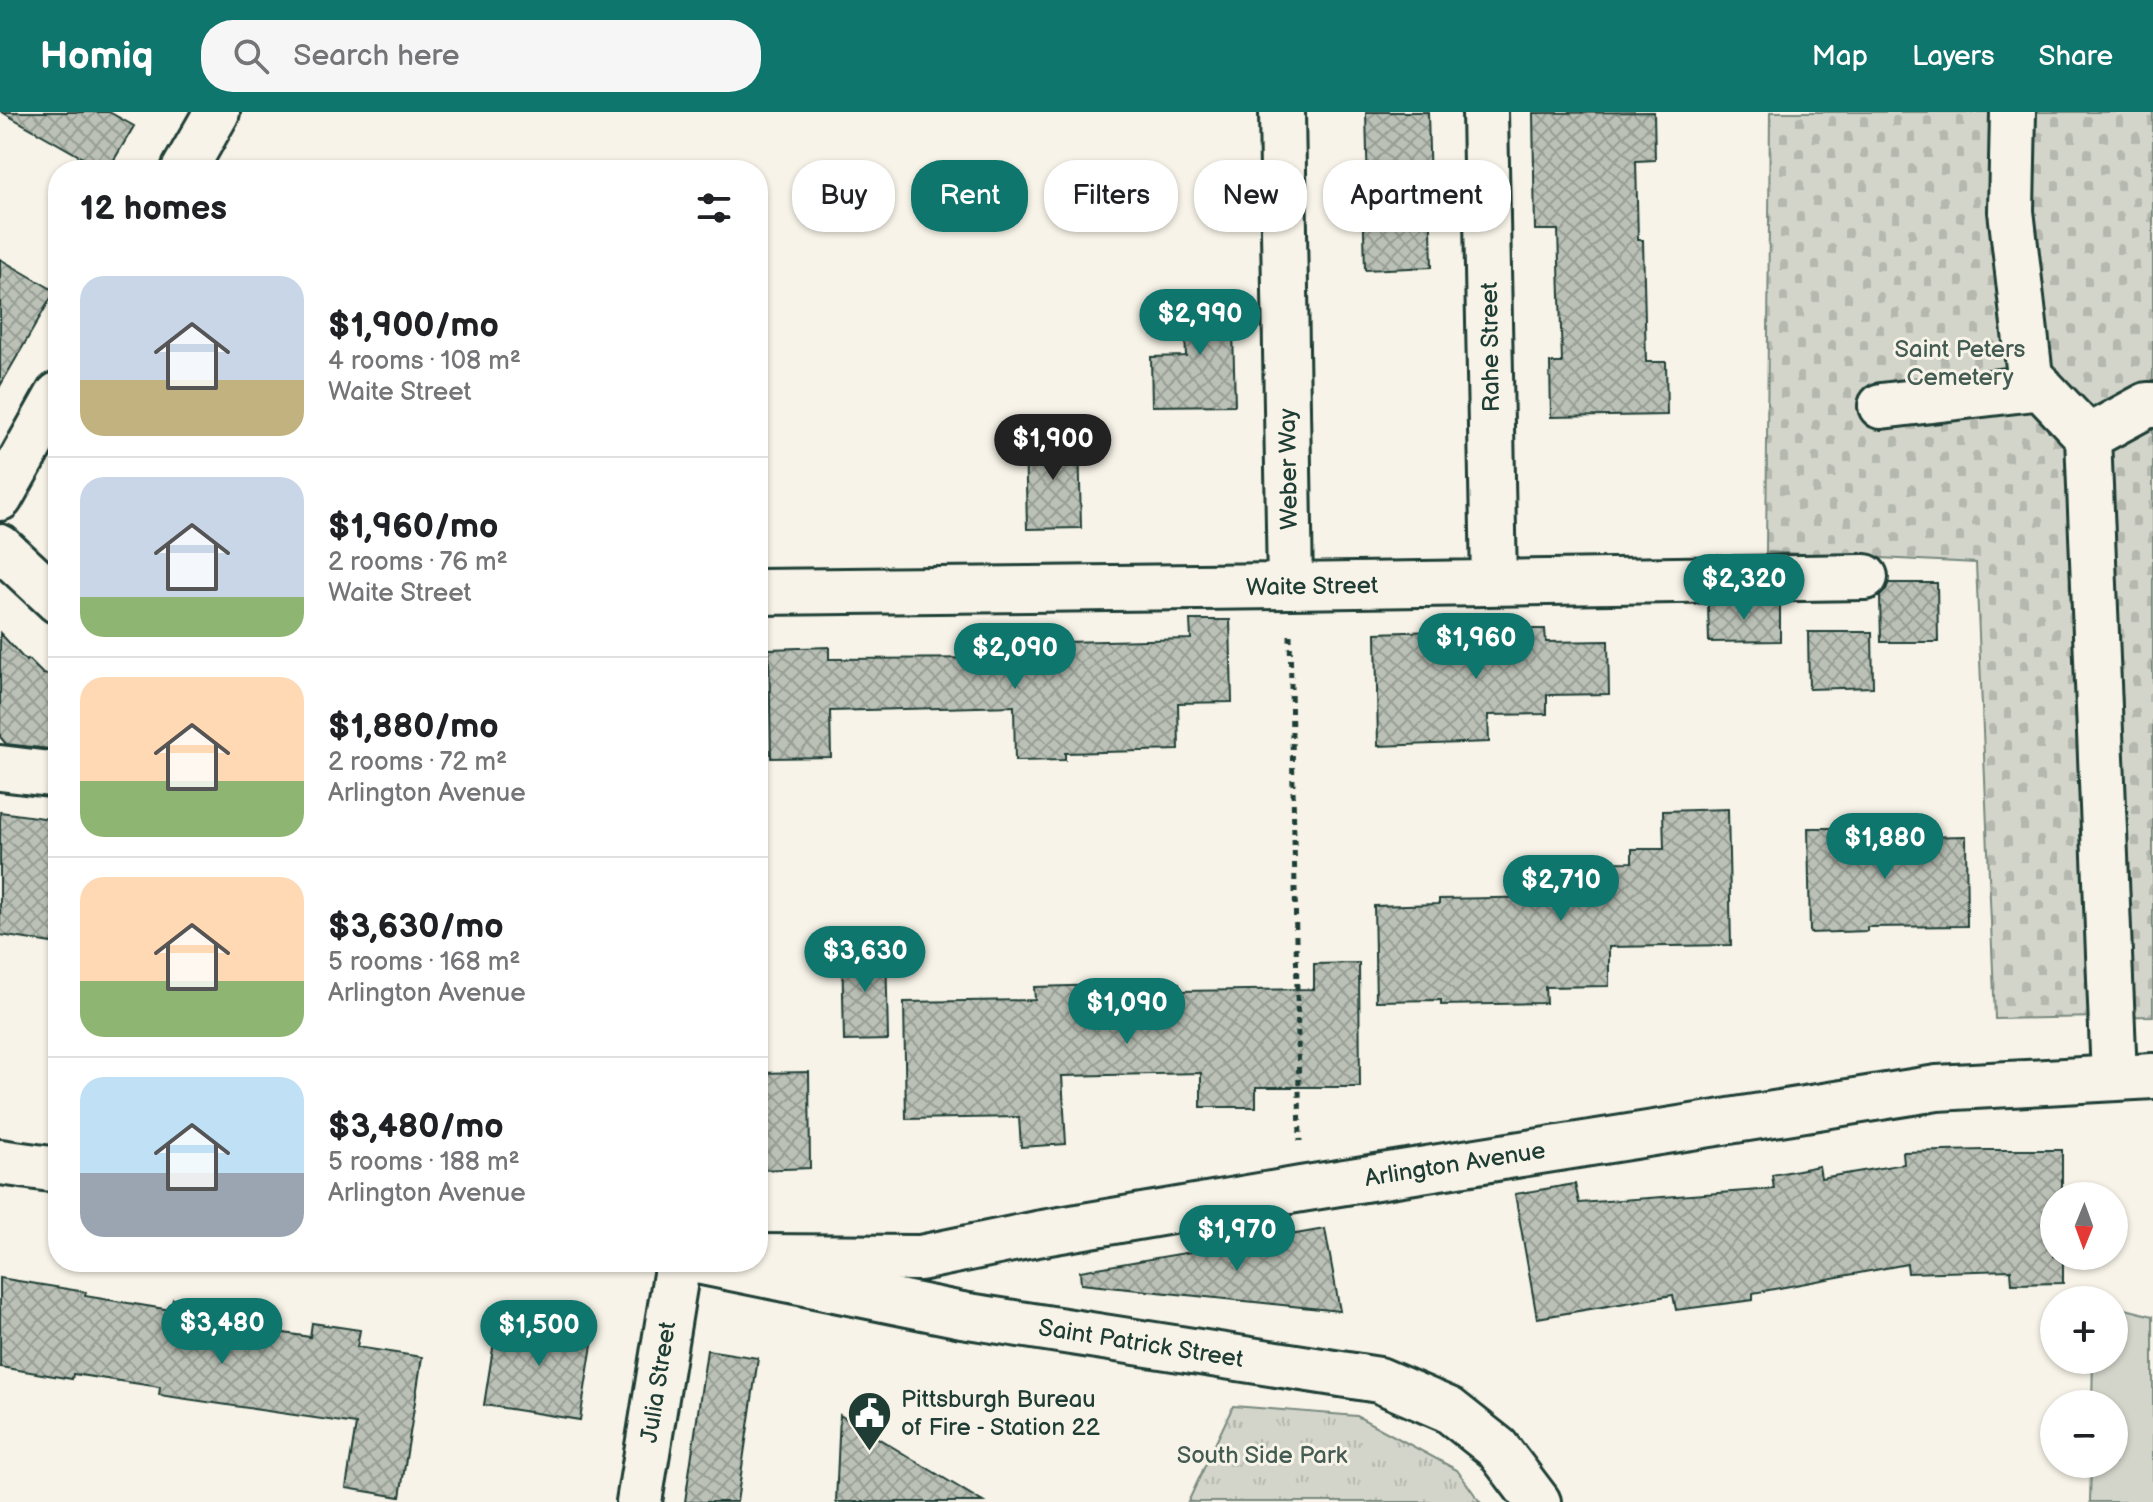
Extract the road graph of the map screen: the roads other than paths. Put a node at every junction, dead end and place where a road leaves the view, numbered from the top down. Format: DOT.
graph roads {
  1 [pos="217,112"];
  2 [pos="1282,112"];
  3 [pos="1485,112"];
  4 [pos="2013,112"];
  5 [pos="190,160"];
  6 [pos="2041,387"];
  7 [pos="2153,405"];
  8 [pos="1881,406"];
  9 [pos="48,413"];
  10 [pos="2088,437"];
  11 [pos="0,498"];
  12 [pos="0,547"];
  13 [pos="1865,577"];
  14 [pos="1494,583"];
  15 [pos="1290,586"];
  16 [pos="48,591"];
  17 [pos="768,592"];
  18 [pos="0,768"];
  19 [pos="48,774"];
  20 [pos="2133,1077"];
  21 [pos="0,1162"];
  22 [pos="48,1169"];
  23 [pos="768,1257"];
  24 [pos="676,1272"];
  25 [pos="751,1272"];
  26 [pos="639,1502"];
  27 [pos="1538,1502"];
  1 -- 5 [label="street"];
  2 -- 15 [label="street, Weber Way"];
  3 -- 14 [label="street, Rahe Street"];
  4 -- 6 [label="street"];
  6 -- 8 [label="street"];
  6 -- 10 [label="street"];
  7 -- 10 [label="street"];
  9 -- 11 [label="street"];
  10 -- 20 [label="street"];
  12 -- 16 [label="street"];
  13 -- 14 [label="street, Waite Street"];
  14 -- 15 [label="street, Waite Street"];
  15 -- 17 [label="street, Waite Street"];
  18 -- 19 [label="street"];
  20 -- 23 [label="street, Arlington Avenue"];
  21 -- 22 [label="street"];
  24 -- 26 [label="street, Julia Street"];
  25 -- 27 [label="street, Saint Patrick Street"];
}
